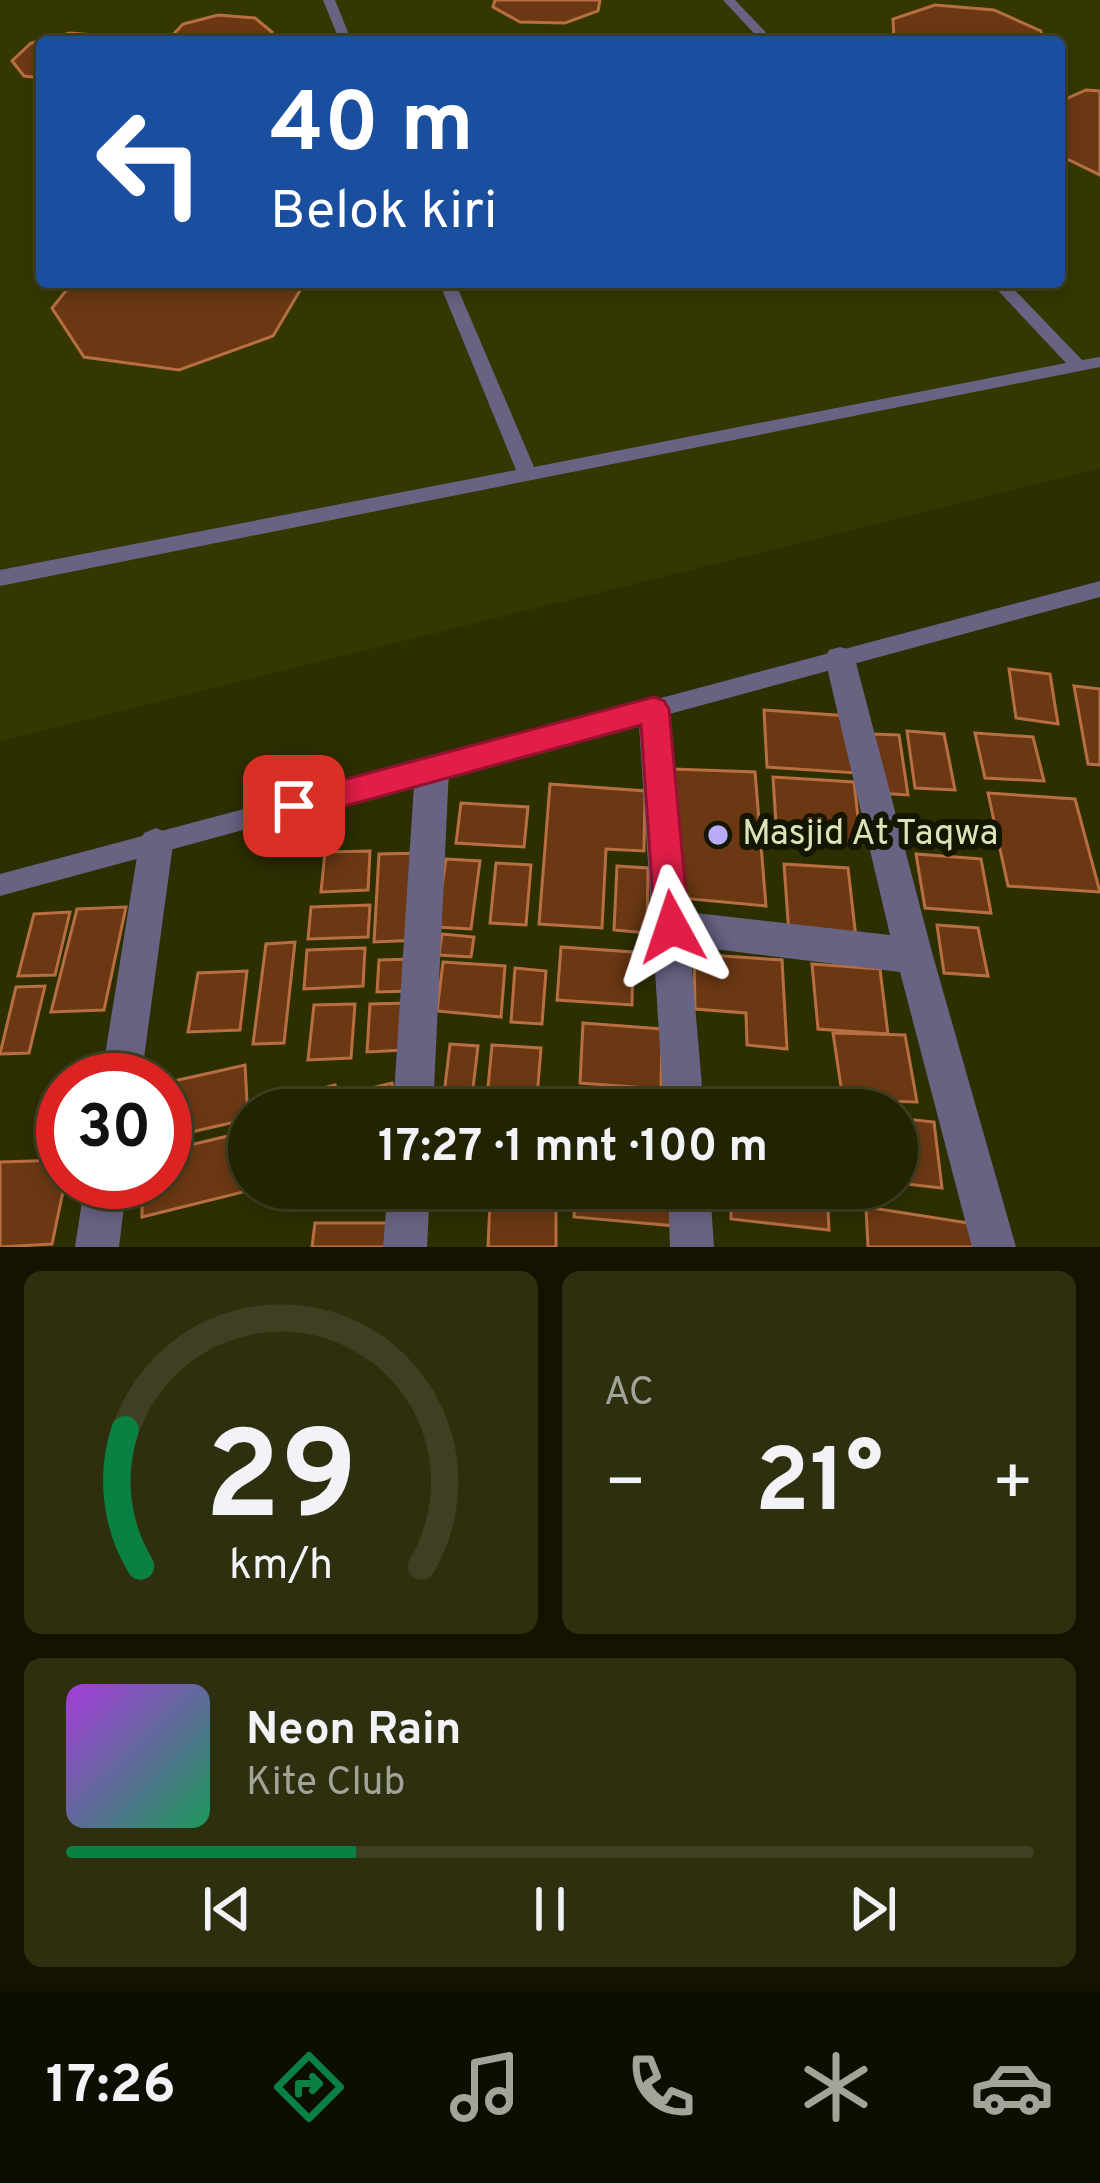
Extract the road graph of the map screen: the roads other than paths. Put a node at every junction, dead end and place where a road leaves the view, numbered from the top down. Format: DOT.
graph roads {
  1 [pos="329,0"];
  2 [pos="729,0"];
  3 [pos="344,36"];
  4 [pos="763,36"];
  5 [pos="450,288"];
  6 [pos="1004,288"];
  7 [pos="1100,362"];
  8 [pos="1079,367"];
  9 [pos="527,473"];
  10 [pos="0,578"];
  11 [pos="1100,589"];
  12 [pos="840,658"];
  13 [pos="654,709"];
  14 [pos="432,769"];
  15 [pos="156,844"];
  16 [pos="0,885"];
  17 [pos="672,927"];
  18 [pos="914,956"];
  19 [pos="125,1053"];
  20 [pos="414,1089"];
  21 [pos="683,1089"];
  22 [pos="102,1209"];
  23 [pos="408,1209"];
  24 [pos="689,1209"];
  25 [pos="97,1247"];
  26 [pos="405,1247"];
  27 [pos="692,1247"];
  28 [pos="994,1247"];
  1 -- 3 [label="lane"];
  2 -- 4 [label="lane"];
  5 -- 9 [label="lane"];
  6 -- 8 [label="lane"];
  7 -- 8 [label="lane"];
  8 -- 9 [label="lane"];
  9 -- 10 [label="lane"];
  11 -- 12 [label="lane"];
  12 -- 13 [label="lane"];
  12 -- 18 [label="street"];
  13 -- 14 [label="lane"];
  13 -- 17 [label="street"];
  14 -- 15 [label="lane"];
  14 -- 20 [label="street"];
  15 -- 16 [label="lane"];
  15 -- 19 [label="street"];
  17 -- 18 [label="street"];
  17 -- 21 [label="street"];
  18 -- 28 [label="street"];
  22 -- 25 [label="street"];
  23 -- 26 [label="street"];
  24 -- 27 [label="street"];
}
